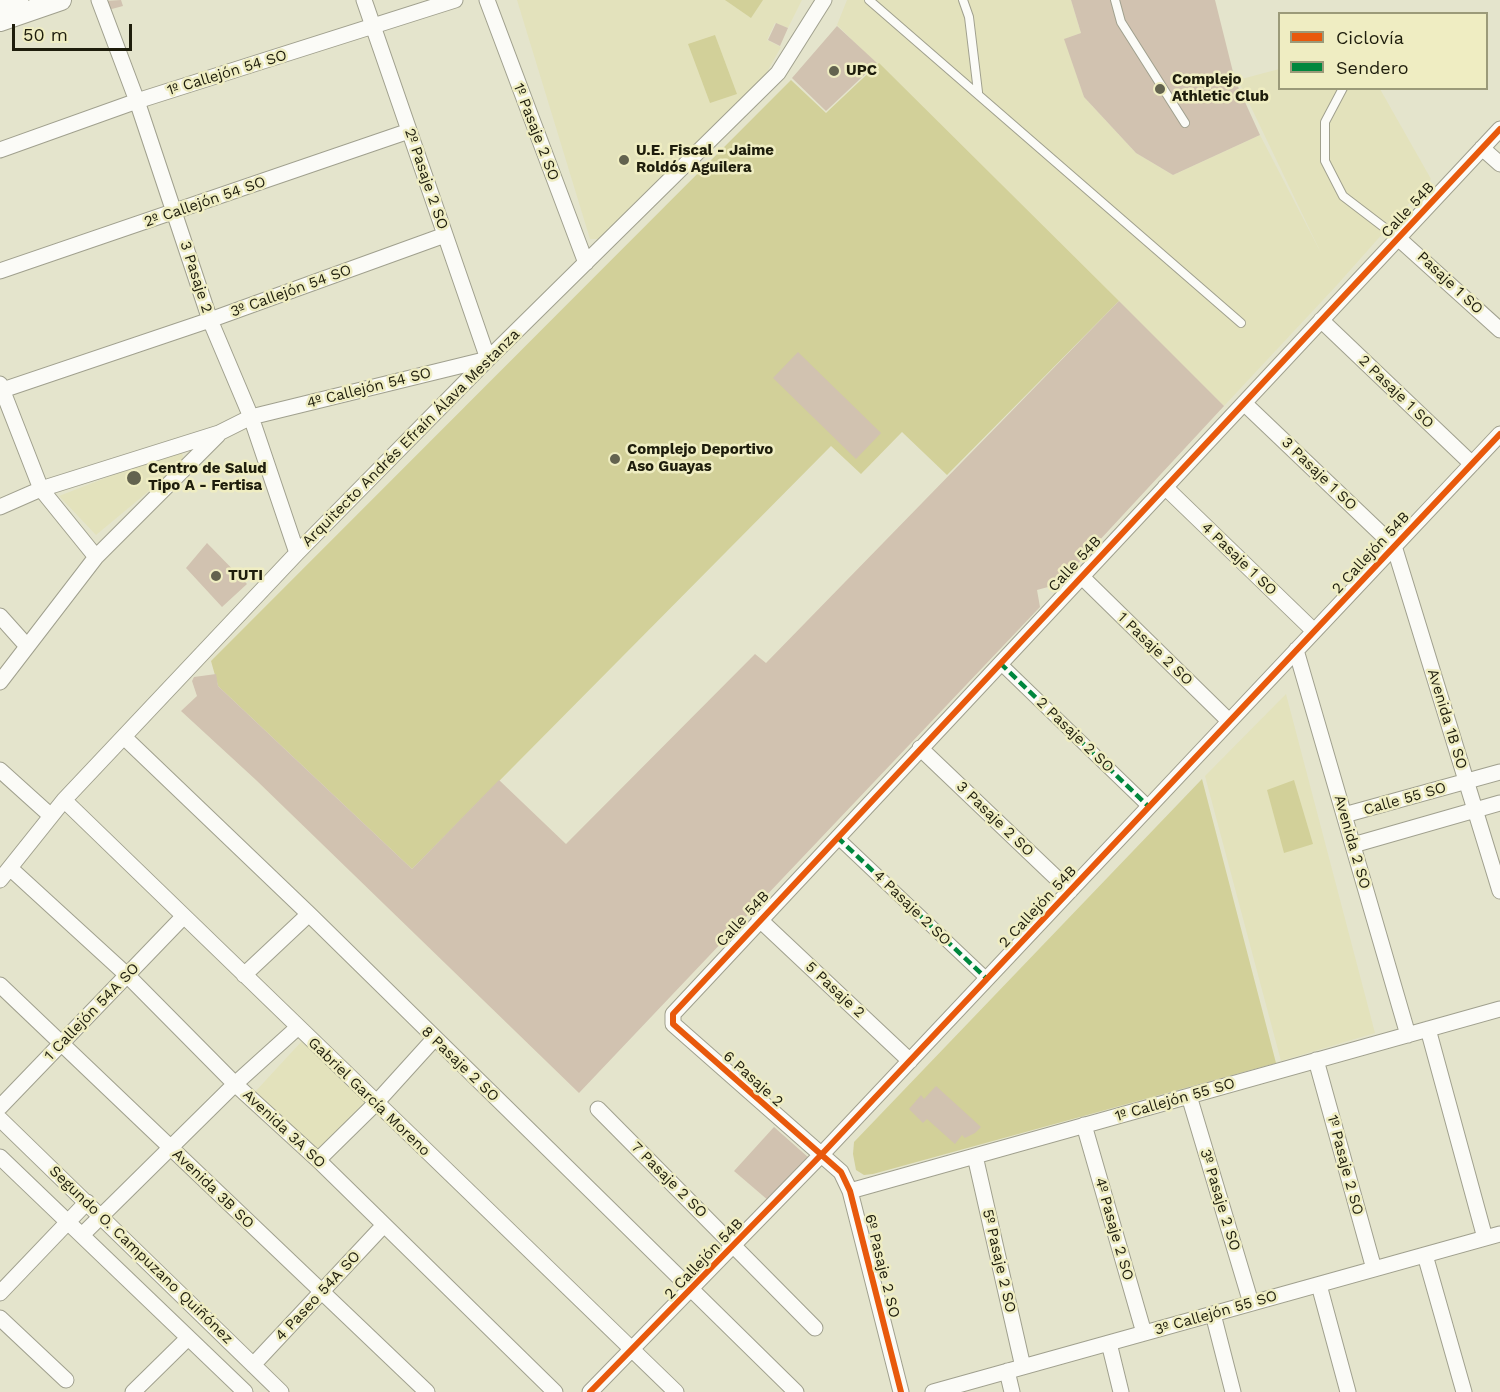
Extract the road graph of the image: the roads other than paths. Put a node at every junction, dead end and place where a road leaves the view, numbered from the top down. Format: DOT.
graph roads {
  1 [pos="18,0"];
  2 [pos="61,0"];
  3 [pos="99,0"];
  4 [pos="364,0"];
  5 [pos="455,0"];
  6 [pos="487,0"];
  7 [pos="824,0"];
  8 [pos="869,0"];
  9 [pos="963,0"];
  10 [pos="1115,0"];
  11 [pos="0,6"];
  12 [pos="0,21"];
  13 [pos="373,27"];
  14 [pos="1341,90"];
  15 [pos="978,92"];
  16 [pos="137,101"];
  17 [pos="1185,123"];
  18 [pos="1500,129"];
  19 [pos="409,132"];
  20 [pos="1482,148"];
  21 [pos="0,150"];
  22 [pos="1500,164"];
  23 [pos="175,213"];
  24 [pos="445,234"];
  25 [pos="1398,238"];
  26 [pos="586,263"];
  27 [pos="0,271"];
  28 [pos="210,320"];
  29 [pos="1322,320"];
  30 [pos="1241,323"];
  31 [pos="1500,330"];
  32 [pos="488,358"];
  33 [pos="1,388"];
  34 [pos="1244,403"];
  35 [pos="251,417"];
  36 [pos="219,433"];
  37 [pos="1499,438"];
  38 [pos="1472,464"];
  39 [pos="1165,487"];
  40 [pos="41,489"];
  41 [pos="0,507"];
  42 [pos="1394,546"];
  43 [pos="297,553"];
  44 [pos="96,557"];
  45 [pos="1081,576"];
  46 [pos="0,615"];
  47 [pos="1314,632"];
  48 [pos="26,645"];
  49 [pos="1296,650"];
  50 [pos="1000,663"];
  51 [pos="0,682"];
  52 [pos="1229,722"];
  53 [pos="124,737"];
  54 [pos="920,748"];
  55 [pos="0,770"];
  56 [pos="1500,772"];
  57 [pos="1466,781"];
  58 [pos="64,800"];
  59 [pos="1500,803"];
  60 [pos="1149,807"];
  61 [pos="1475,810"];
  62 [pos="1344,815"];
  63 [pos="51,816"];
  64 [pos="837,837"];
  65 [pos="1353,845"];
  66 [pos="5,874"];
  67 [pos="1070,891"];
  68 [pos="1500,891"];
  69 [pos="309,914"];
  70 [pos="183,916"];
  71 [pos="759,919"];
  72 [pos="244,975"];
  73 [pos="128,976"];
  74 [pos="987,979"];
  75 [pos="0,985"];
  76 [pos="1500,1009"];
  77 [pos="672,1019"];
  78 [pos="297,1028"];
  79 [pos="1428,1029"];
  80 [pos="1408,1035"];
  81 [pos="434,1039"];
  82 [pos="60,1044"];
  83 [pos="1316,1060"];
  84 [pos="910,1061"];
  85 [pos="235,1084"];
  86 [pos="1189,1096"];
  87 [pos="376,1103"];
  88 [pos="0,1107"];
  89 [pos="598,1109"];
  90 [pos="0,1119"];
  91 [pos="1084,1125"];
  92 [pos="172,1149"];
  93 [pos="821,1155"];
  94 [pos="0,1156"];
  95 [pos="975,1156"];
  96 [pos="318,1160"];
  97 [pos="850,1191"];
  98 [pos="87,1202"];
  99 [pos="101,1217"];
  100 [pos="68,1222"];
  101 [pos="382,1226"];
  102 [pos="82,1235"];
  103 [pos="1493,1236"];
  104 [pos="734,1245"];
  105 [pos="1425,1255"];
  106 [pos="1374,1269"];
  107 [pos="1319,1285"];
  108 [pos="691,1290"];
  109 [pos="0,1293"];
  110 [pos="321,1294"];
  111 [pos="1251,1303"];
  112 [pos="1213,1314"];
  113 [pos="0,1318"];
  114 [pos="815,1328"];
  115 [pos="1144,1333"];
  116 [pos="188,1338"];
  117 [pos="1109,1343"];
  118 [pos="632,1348"];
  119 [pos="253,1365"];
  120 [pos="1023,1367"];
  121 [pos="1007,1371"];
  122 [pos="66,1380"];
  123 [pos="133,1392"];
  124 [pos="245,1392"];
  125 [pos="281,1392"];
  126 [pos="427,1392"];
  127 [pos="555,1392"];
  128 [pos="590,1392"];
  129 [pos="676,1392"];
  130 [pos="796,1392"];
  131 [pos="901,1392"];
  132 [pos="933,1392"];
  133 [pos="1012,1392"];
  134 [pos="1121,1392"];
  135 [pos="1233,1392"];
  136 [pos="1348,1392"];
  137 [pos="1464,1392"];
  1 -- 11 [label="street"];
  2 -- 12 [label="street"];
  3 -- 16 [label="street, 3 Pasaje 2"];
  4 -- 13 [label="street, 2º Pasaje 2 SO"];
  5 -- 13 [label="street, 1º Callejón 54 SO"];
  6 -- 26 [label="street, 1º Pasaje 2 SO"];
  7 -- 26 [label="street, Arquitecto Andrés Efraín Álava Mestanza"];
  8 -- 15 [label="lane"];
  9 -- 15 [label="lane"];
  10 -- 17 [label="lane"];
  13 -- 16 [label="street, 1º Callejón 54 SO"];
  13 -- 19 [label="street, 2º Pasaje 2 SO"];
  14 -- 25 [label="lane"];
  15 -- 30 [label="lane"];
  16 -- 21 [label="street, 1º Callejón 54 SO"];
  16 -- 23 [label="street, 3 Pasaje 2"];
  18 -- 20 [label="street, Calle 54B"];
  19 -- 23 [label="street, 2º Callejón 54 SO"];
  19 -- 24 [label="street, 2º Pasaje 2 SO"];
  20 -- 22 [label="street"];
  20 -- 25 [label="street, Calle 54B"];
  23 -- 27 [label="street, 2º Callejón 54 SO"];
  23 -- 28 [label="street, 3 Pasaje 2"];
  24 -- 28 [label="street, 3º Callejón 54 SO"];
  24 -- 32 [label="street, 2º Pasaje 2 SO"];
  25 -- 29 [label="street, Calle 54B"];
  25 -- 31 [label="street, Pasaje 1 SO"];
  26 -- 32 [label="street, Arquitecto Andrés Efraín Álava Mestanza"];
  28 -- 33 [label="street, 3º Callejón 54 SO"];
  28 -- 35 [label="street, 3 Pasaje 2"];
  29 -- 34 [label="street, Calle 54B"];
  29 -- 38 [label="street, 2 Pasaje 1 SO"];
  32 -- 35 [label="street, 4º Callejón 54 SO"];
  32 -- 43 [label="street, Arquitecto Andrés Efraín Álava Mestanza"];
  33 -- 40 [label="street"];
  34 -- 39 [label="street, Calle 54B"];
  34 -- 42 [label="street, 3 Pasaje 1 SO"];
  35 -- 36 [label="street, 4º Callejón 54 SO"];
  35 -- 43 [label="street, 3 Pasaje 2"];
  36 -- 40 [label="street"];
  36 -- 44 [label="street"];
  37 -- 38 [label="street, 2 Callejón 54B"];
  38 -- 42 [label="street, 2 Callejón 54B"];
  39 -- 45 [label="street, Calle 54B"];
  39 -- 47 [label="street, 4 Pasaje 1 SO"];
  40 -- 41 [label="street"];
  40 -- 44 [label="street"];
  42 -- 47 [label="street, 2 Callejón 54B"];
  42 -- 57 [label="street, Avenida 1B SO"];
  43 -- 53 [label="street, Arquitecto Andrés Efraín Álava Mestanza"];
  44 -- 48 [label="street"];
  45 -- 50 [label="street, Calle 54B"];
  45 -- 52 [label="street, 1 Pasaje 2 SO"];
  46 -- 48 [label="street"];
  47 -- 49 [label="street, 2 Callejón 54B"];
  48 -- 51 [label="street"];
  49 -- 52 [label="street, 2 Callejón 54B"];
  49 -- 62 [label="street, Avenida 2 SO"];
  50 -- 54 [label="street, Calle 54B"];
  50 -- 60 [label="street, 2 Pasaje 2 SO"];
  52 -- 60 [label="street, 2 Callejón 54B"];
  53 -- 58 [label="street, Arquitecto Andrés Efraín Álava Mestanza"];
  53 -- 69 [label="street, 8 Pasaje 2 SO"];
  54 -- 64 [label="street, Calle 54B"];
  54 -- 67 [label="street, 3 Pasaje 2 SO"];
  55 -- 63 [label="street"];
  56 -- 57 [label="street, Calle 55 SO"];
  57 -- 61 [label="street, Avenida 1B SO"];
  57 -- 62 [label="street, Calle 55 SO"];
  58 -- 63 [label="street, Arquitecto Andrés Efraín Álava Mestanza"];
  58 -- 70 [label="street, Gabriel García Moreno"];
  59 -- 61 [label="street, Calle 55 SO"];
  60 -- 67 [label="street, 2 Callejón 54B"];
  61 -- 65 [label="street, Calle 55 SO"];
  61 -- 68 [label="street, Avenida 1B SO"];
  62 -- 65 [label="street, Avenida 2 SO"];
  63 -- 66 [label="street, Arquitecto Andrés Efraín Álava Mestanza"];
  64 -- 71 [label="street, Calle 54B"];
  64 -- 74 [label="street, 4 Pasaje 2 SO"];
  65 -- 80 [label="street, Avenida 2 SO"];
  66 -- 73 [label="street, Avenida 3A SO"];
  67 -- 74 [label="street, 2 Callejón 54B"];
  69 -- 72 [label="street"];
  69 -- 81 [label="street, 8 Pasaje 2 SO"];
  70 -- 72 [label="street, Gabriel García Moreno"];
  70 -- 73 [label="street, 1 Callejón 54A SO"];
  71 -- 77 [label="street, Calle 54B"];
  71 -- 84 [label="street, 5 Pasaje 2"];
  72 -- 78 [label="street, Gabriel García Moreno"];
  73 -- 82 [label="street, 1 Callejón 54A SO"];
  73 -- 85 [label="street, Avenida 3A SO"];
  74 -- 84 [label="street, 2 Callejón 54B"];
  75 -- 82 [label="street, Avenida 3B SO"];
  76 -- 79 [label="street, 1º Callejón 55 SO"];
  77 -- 93 [label="street, 6 Pasaje 2"];
  78 -- 85 [label="street"];
  78 -- 87 [label="street, Gabriel García Moreno"];
  79 -- 80 [label="street, 1º Callejón 55 SO"];
  79 -- 103 [label="street"];
  80 -- 83 [label="street, 1º Callejón 55 SO"];
  81 -- 87 [label="street"];
  81 -- 108 [label="street, 8 Pasaje 2 SO"];
  82 -- 88 [label="street, 1 Callejón 54A SO"];
  82 -- 92 [label="street, Avenida 3B SO"];
  83 -- 86 [label="street, 1º Callejón 55 SO"];
  83 -- 106 [label="street, 1º Pasaje 2 SO"];
  84 -- 93 [label="street, 2 Callejón 54B"];
  85 -- 92 [label="street"];
  85 -- 96 [label="street, Avenida 3A SO"];
  86 -- 91 [label="street, 1º Callejón 55 SO"];
  86 -- 111 [label="street, 3º Pasaje 2 SO"];
  87 -- 96 [label="street"];
  87 -- 118 [label="street, Gabriel García Moreno"];
  89 -- 104 [label="street, 7 Pasaje 2 SO"];
  90 -- 98 [label="street, Segundo O. Campuzano Quiñónez"];
  91 -- 95 [label="street, 1º Callejón 55 SO"];
  91 -- 115 [label="street, 4º Pasaje 2 SO"];
  92 -- 99 [label="street"];
  92 -- 110 [label="street, Avenida 3B SO"];
  93 -- 97 [label="street, 6º Pasaje 2 SO"];
  93 -- 104 [label="street, 2 Callejón 54B"];
  94 -- 100 [label="street, Segundo O. Campuzano Quiñónez"];
  95 -- 97 [label="street, 1º Callejón 55 SO"];
  95 -- 120 [label="street, 5º Pasaje 2 SO"];
  96 -- 101 [label="street, Avenida 3A SO"];
  97 -- 131 [label="street, 6º Pasaje 2 SO"];
  98 -- 99 [label="street, Segundo O. Campuzano Quiñónez"];
  98 -- 100 [label="street"];
  99 -- 102 [label="street"];
  99 -- 119 [label="street, Segundo O. Campuzano Quiñónez"];
  100 -- 102 [label="street, Segundo O. Campuzano Quiñónez"];
  100 -- 109 [label="street"];
  101 -- 110 [label="street, 4 Paseo 54A SO"];
  101 -- 127 [label="street, Avenida 3A SO"];
  102 -- 116 [label="street, Segundo O. Campuzano Quiñónez"];
  103 -- 105 [label="street, 3º Callejón 55 SO"];
  104 -- 108 [label="street, 2 Callejón 54B"];
  104 -- 114 [label="street, 7 Pasaje 2 SO"];
  105 -- 106 [label="street, 3º Callejón 55 SO"];
  105 -- 137 [label="street"];
  106 -- 107 [label="street, 3º Callejón 55 SO"];
  107 -- 111 [label="street, 3º Callejón 55 SO"];
  107 -- 136 [label="street"];
  108 -- 118 [label="street, 2 Callejón 54B"];
  108 -- 130 [label="street, 8 Pasaje 2 SO"];
  110 -- 119 [label="street, 4 Paseo 54A SO"];
  110 -- 126 [label="street, Avenida 3B SO"];
  111 -- 112 [label="street, 3º Callejón 55 SO"];
  112 -- 115 [label="street, 3º Callejón 55 SO"];
  112 -- 135 [label="street"];
  113 -- 122 [label="street"];
  115 -- 117 [label="street, 3º Callejón 55 SO"];
  116 -- 123 [label="street"];
  116 -- 124 [label="street, Segundo O. Campuzano Quiñónez"];
  117 -- 120 [label="street, 3º Callejón 55 SO"];
  117 -- 134 [label="street"];
  118 -- 128 [label="street, 2 Callejón 54B"];
  118 -- 129 [label="street, Gabriel García Moreno"];
  119 -- 125 [label="street, Segundo O. Campuzano Quiñónez"];
  120 -- 121 [label="street, 3º Callejón 55 SO"];
  121 -- 132 [label="street, 3º Callejón 55 SO"];
  121 -- 133 [label="street"];
}
